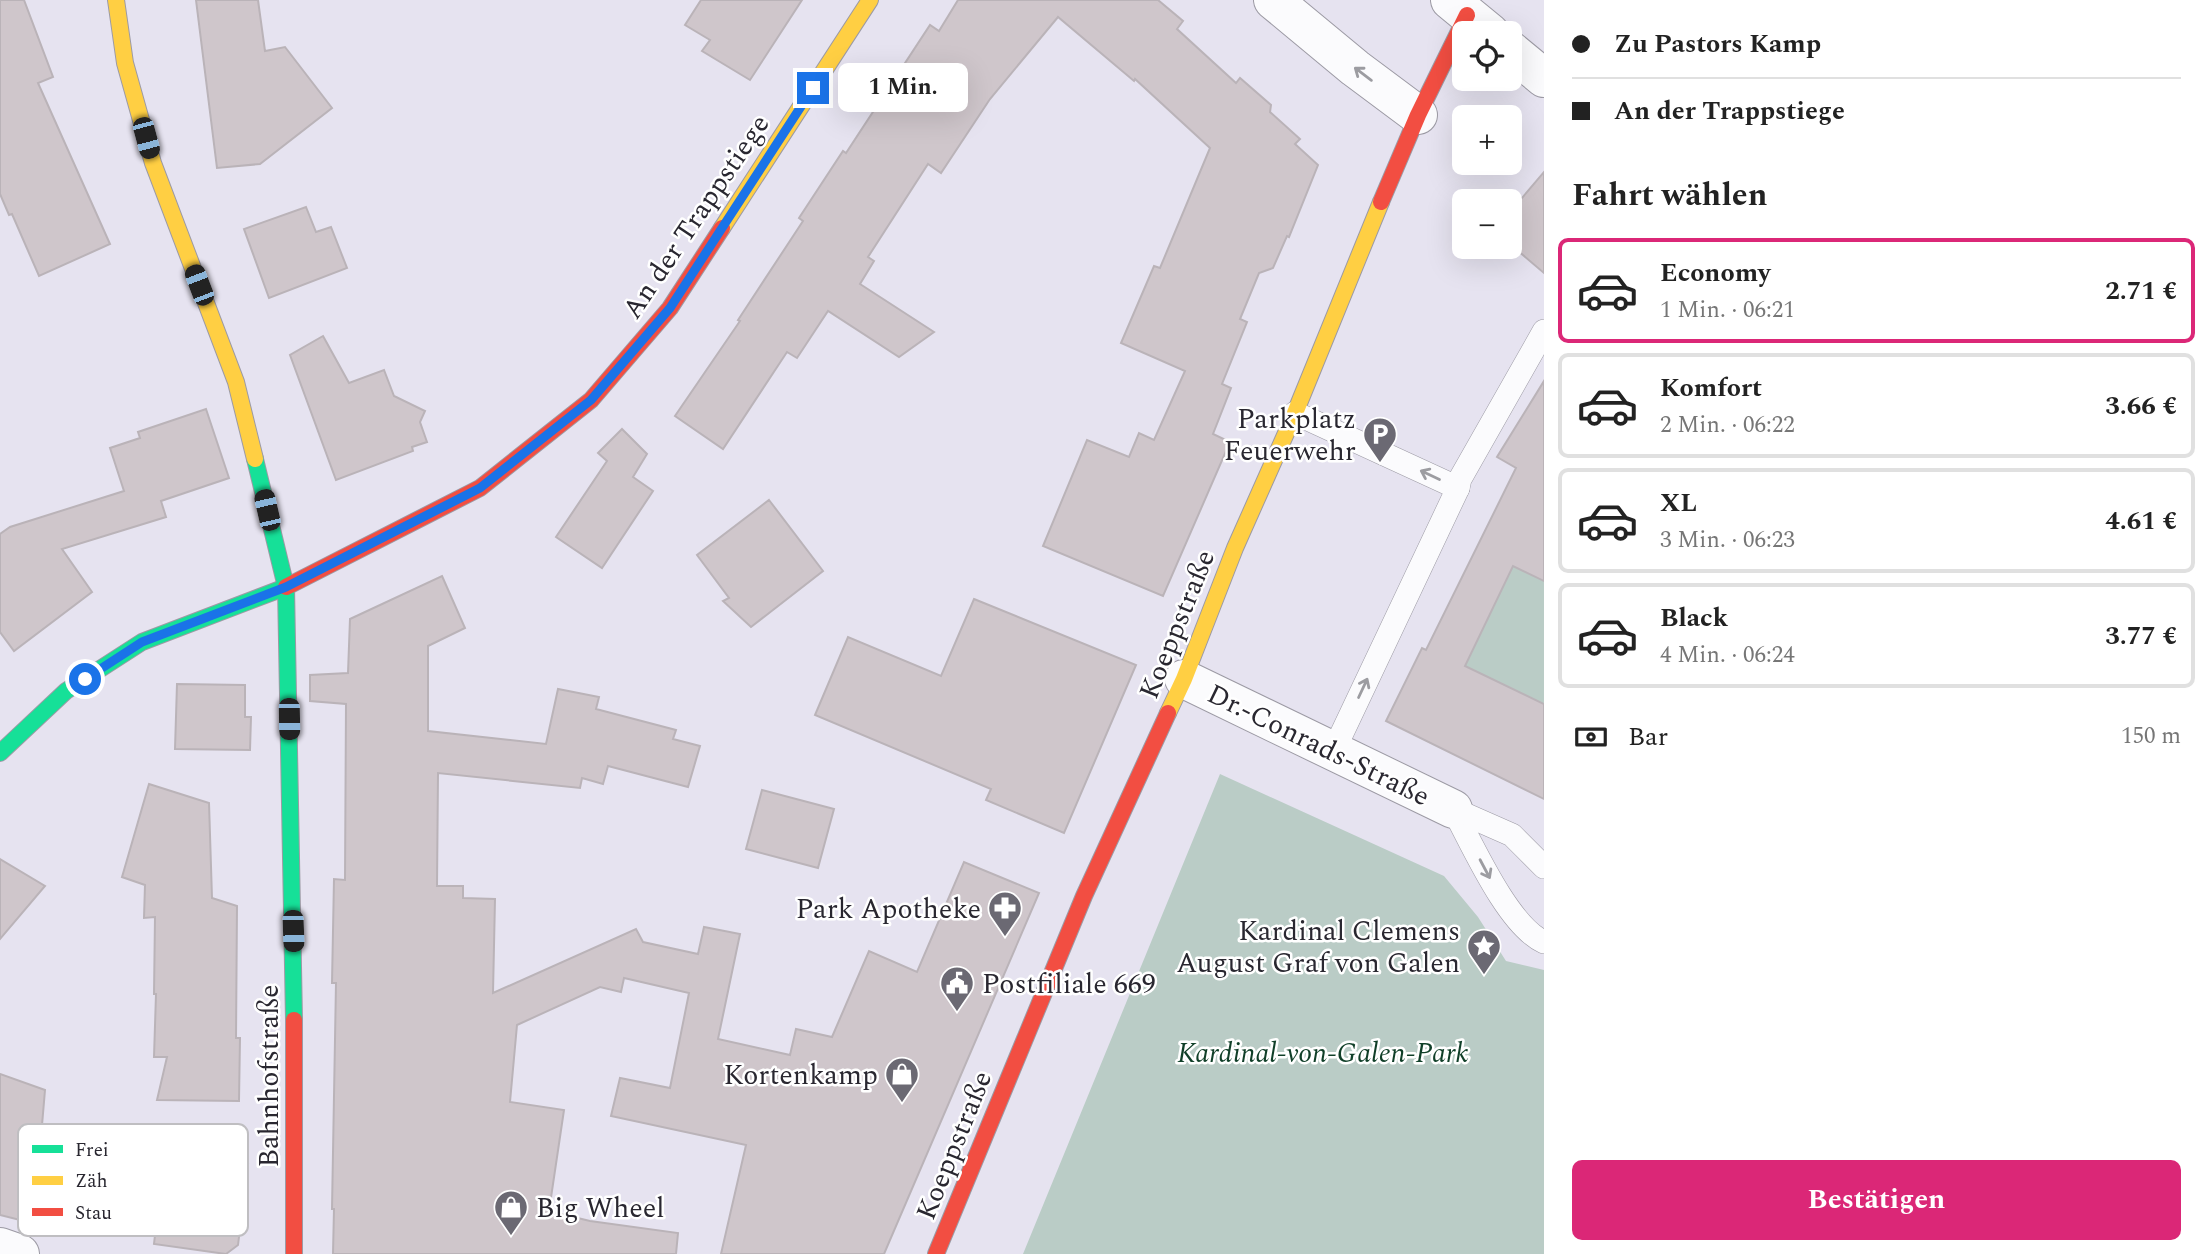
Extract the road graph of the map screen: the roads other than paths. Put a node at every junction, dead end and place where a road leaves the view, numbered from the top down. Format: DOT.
graph roads {
  1 [pos="116,0"];
  2 [pos="870,0"];
  3 [pos="1273,0"];
  4 [pos="1469,16"];
  5 [pos="1522,60"];
  6 [pos="1544,78"];
  7 [pos="1418,115"];
  8 [pos="1544,331"];
  9 [pos="1295,413"];
  10 [pos="1458,488"];
  11 [pos="286,587"];
  12 [pos="1184,679"];
  13 [pos="1334,750"];
  14 [pos="0,753"];
  15 [pos="1453,809"];
  16 [pos="1544,867"];
  17 [pos="1544,942"];
  18 [pos="0,1247"];
  19 [pos="20,1254"];
  20 [pos="294,1254"];
  21 [pos="936,1254"];
  1 -- 11 [label="street, Bahnhofstraße"];
  2 -- 11 [label="street, An der Trappstiege"];
  7 -- 3 [label="street, one-way"];
  4 -- 7 [label="street, Koeppstraße"];
  5 -- 6 [label="street"];
  7 -- 9 [label="street, Koeppstraße"];
  8 -- 10 [label="lane"];
  10 -- 9 [label="lane, one-way"];
  9 -- 12 [label="street, Koeppstraße"];
  13 -- 10 [label="lane, one-way"];
  11 -- 14 [label="street, An der Trappstiege"];
  11 -- 20 [label="street, Bahnhofstraße"];
  12 -- 13 [label="street, Dr.-Conrads-Straße"];
  12 -- 21 [label="street, Koeppstraße"];
  13 -- 15 [label="street, Dr.-Conrads-Straße"];
  15 -- 16 [label="lane, Dr.-Conrads-Straße"];
  15 -- 17 [label="lane, Dr.-Conrads-Straße, one-way"];
  18 -- 19 [label="street"];
}
